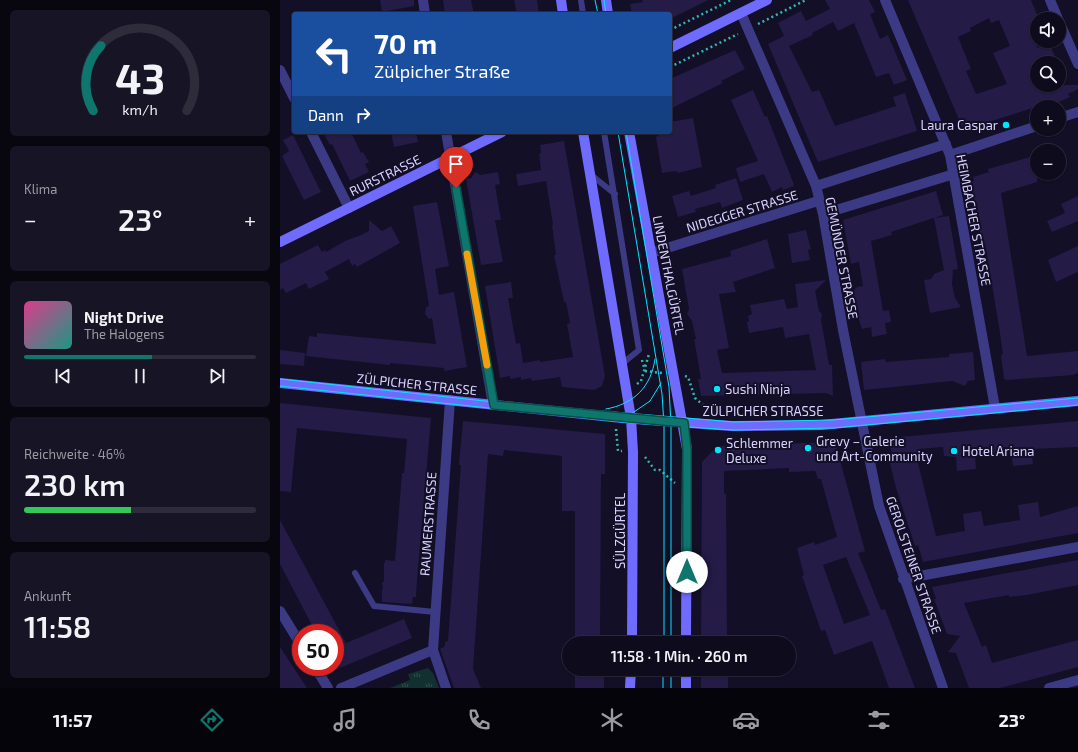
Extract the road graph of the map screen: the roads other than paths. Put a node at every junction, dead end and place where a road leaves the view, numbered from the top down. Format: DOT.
graph roads {
  1 [pos="423,0"];
  2 [pos="561,0"];
  3 [pos="581,0"];
  4 [pos="606,0"];
  5 [pos="767,0"];
  6 [pos="884,0"];
  7 [pos="1050,0"];
  8 [pos="425,12"];
  9 [pos="563,12"];
  10 [pos="583,12"];
  11 [pos="608,12"];
  12 [pos="1055,12"];
  13 [pos="741,13"];
  14 [pos="1066,36"];
  15 [pos="672,47"];
  16 [pos="1078,64"];
  17 [pos="280,70"];
  18 [pos="292,94"];
  19 [pos="1078,112"];
  20 [pos="1066,116"];
  21 [pos="1030,128"];
  22 [pos="312,134"];
  23 [pos="446,134"];
  24 [pos="498,134"];
  25 [pos="583,134"];
  26 [pos="604,134"];
  27 [pos="629,134"];
  28 [pos="946,144"];
  29 [pos="950,155"];
  30 [pos="450,158"];
  31 [pos="590,174"];
  32 [pos="954,174"];
  33 [pos="816,186"];
  34 [pos="615,194"];
  35 [pos="818,201"];
  36 [pos="349,208"];
  37 [pos="823,214"];
  38 [pos="280,242"];
  39 [pos="651,253"];
  40 [pos="623,363"];
  41 [pos="280,383"];
  42 [pos="450,400"];
  43 [pos="1078,401"];
  44 [pos="494,405"];
  45 [pos="995,408"];
  46 [pos="632,418"];
  47 [pos="684,423"];
  48 [pos="862,423"];
  49 [pos="1078,547"];
  50 [pos="355,573"];
  51 [pos="903,579"];
  52 [pos="280,611"];
  53 [pos="435,612"];
  54 [pos="292,630"];
  55 [pos="632,636"];
  56 [pos="686,636"];
  57 [pos="433,650"];
  58 [pos="321,676"];
  59 [pos="631,676"];
  60 [pos="686,676"];
  61 [pos="1078,680"];
  62 [pos="328,688"];
  63 [pos="341,688"];
  64 [pos="446,688"];
  65 [pos="630,688"];
  66 [pos="686,688"];
  67 [pos="943,688"];
  68 [pos="1050,688"];
  1 -- 8 [label="street"];
  2 -- 9 [label="street"];
  3 -- 10 [label="lane"];
  4 -- 11 [label="street"];
  5 -- 13 [label="street"];
  6 -- 28 [label="street, HEIMBACHER STRASSE"];
  7 -- 12 [label="street"];
  13 -- 15 [label="street"];
  13 -- 33 [label="street, GEMÜNDER STRASSE"];
  14 -- 16 [label="street"];
  17 -- 18 [label="street"];
  19 -- 20 [label="street"];
  21 -- 29 [label="street"];
  22 -- 36 [label="street"];
  23 -- 30 [label="street"];
  24 -- 30 [label="street, RURSTRASSE"];
  25 -- 31 [label="street"];
  26 -- 34 [label="lane"];
  27 -- 39 [label="street, LINDENTHALGÜRTEL"];
  28 -- 29 [label="street, HEIMBACHER STRASSE"];
  28 -- 33 [label="street"];
  29 -- 32 [label="street, HEIMBACHER STRASSE"];
  30 -- 36 [label="street, RURSTRASSE"];
  30 -- 44 [label="street"];
  31 -- 34 [label="lane"];
  31 -- 40 [label="street"];
  32 -- 37 [label="street"];
  32 -- 45 [label="street, HEIMBACHER STRASSE"];
  33 -- 35 [label="street, GEMÜNDER STRASSE"];
  34 -- 40 [label="lane"];
  35 -- 37 [label="street, GEMÜNDER STRASSE"];
  35 -- 39 [label="street, NIDEGGER STRASSE"];
  36 -- 38 [label="street, RURSTRASSE"];
  37 -- 48 [label="street, GEMÜNDER STRASSE"];
  39 -- 47 [label="street, LINDENTHALGÜRTEL"];
  40 -- 46 [label="street"];
  41 -- 42 [label="street, ZÜLPICHER STRASSE"];
  42 -- 44 [label="street, ZÜLPICHER STRASSE"];
  42 -- 53 [label="street, RAUMERSTRASSE"];
  43 -- 45 [label="street, ZÜLPICHER STRASSE"];
  44 -- 46 [label="street, ZÜLPICHER STRASSE"];
  45 -- 48 [label="street, ZÜLPICHER STRASSE"];
  46 -- 47 [label="street, ZÜLPICHER STRASSE"];
  46 -- 55 [label="street, SÜLZGÜRTEL"];
  47 -- 48 [label="street, ZÜLPICHER STRASSE"];
  47 -- 56 [label="street"];
  48 -- 51 [label="street, GEROLSTEINER STRASSE"];
  49 -- 51 [label="street"];
  50 -- 53 [label="lane"];
  51 -- 67 [label="street, GEROLSTEINER STRASSE"];
  52 -- 54 [label="street"];
  53 -- 57 [label="street, RAUMERSTRASSE"];
  57 -- 63 [label="street"];
  57 -- 64 [label="street, RAUMERSTRASSE"];
  58 -- 62 [label="street"];
  59 -- 65 [label="street"];
  60 -- 66 [label="street"];
  61 -- 68 [label="street"];
}
